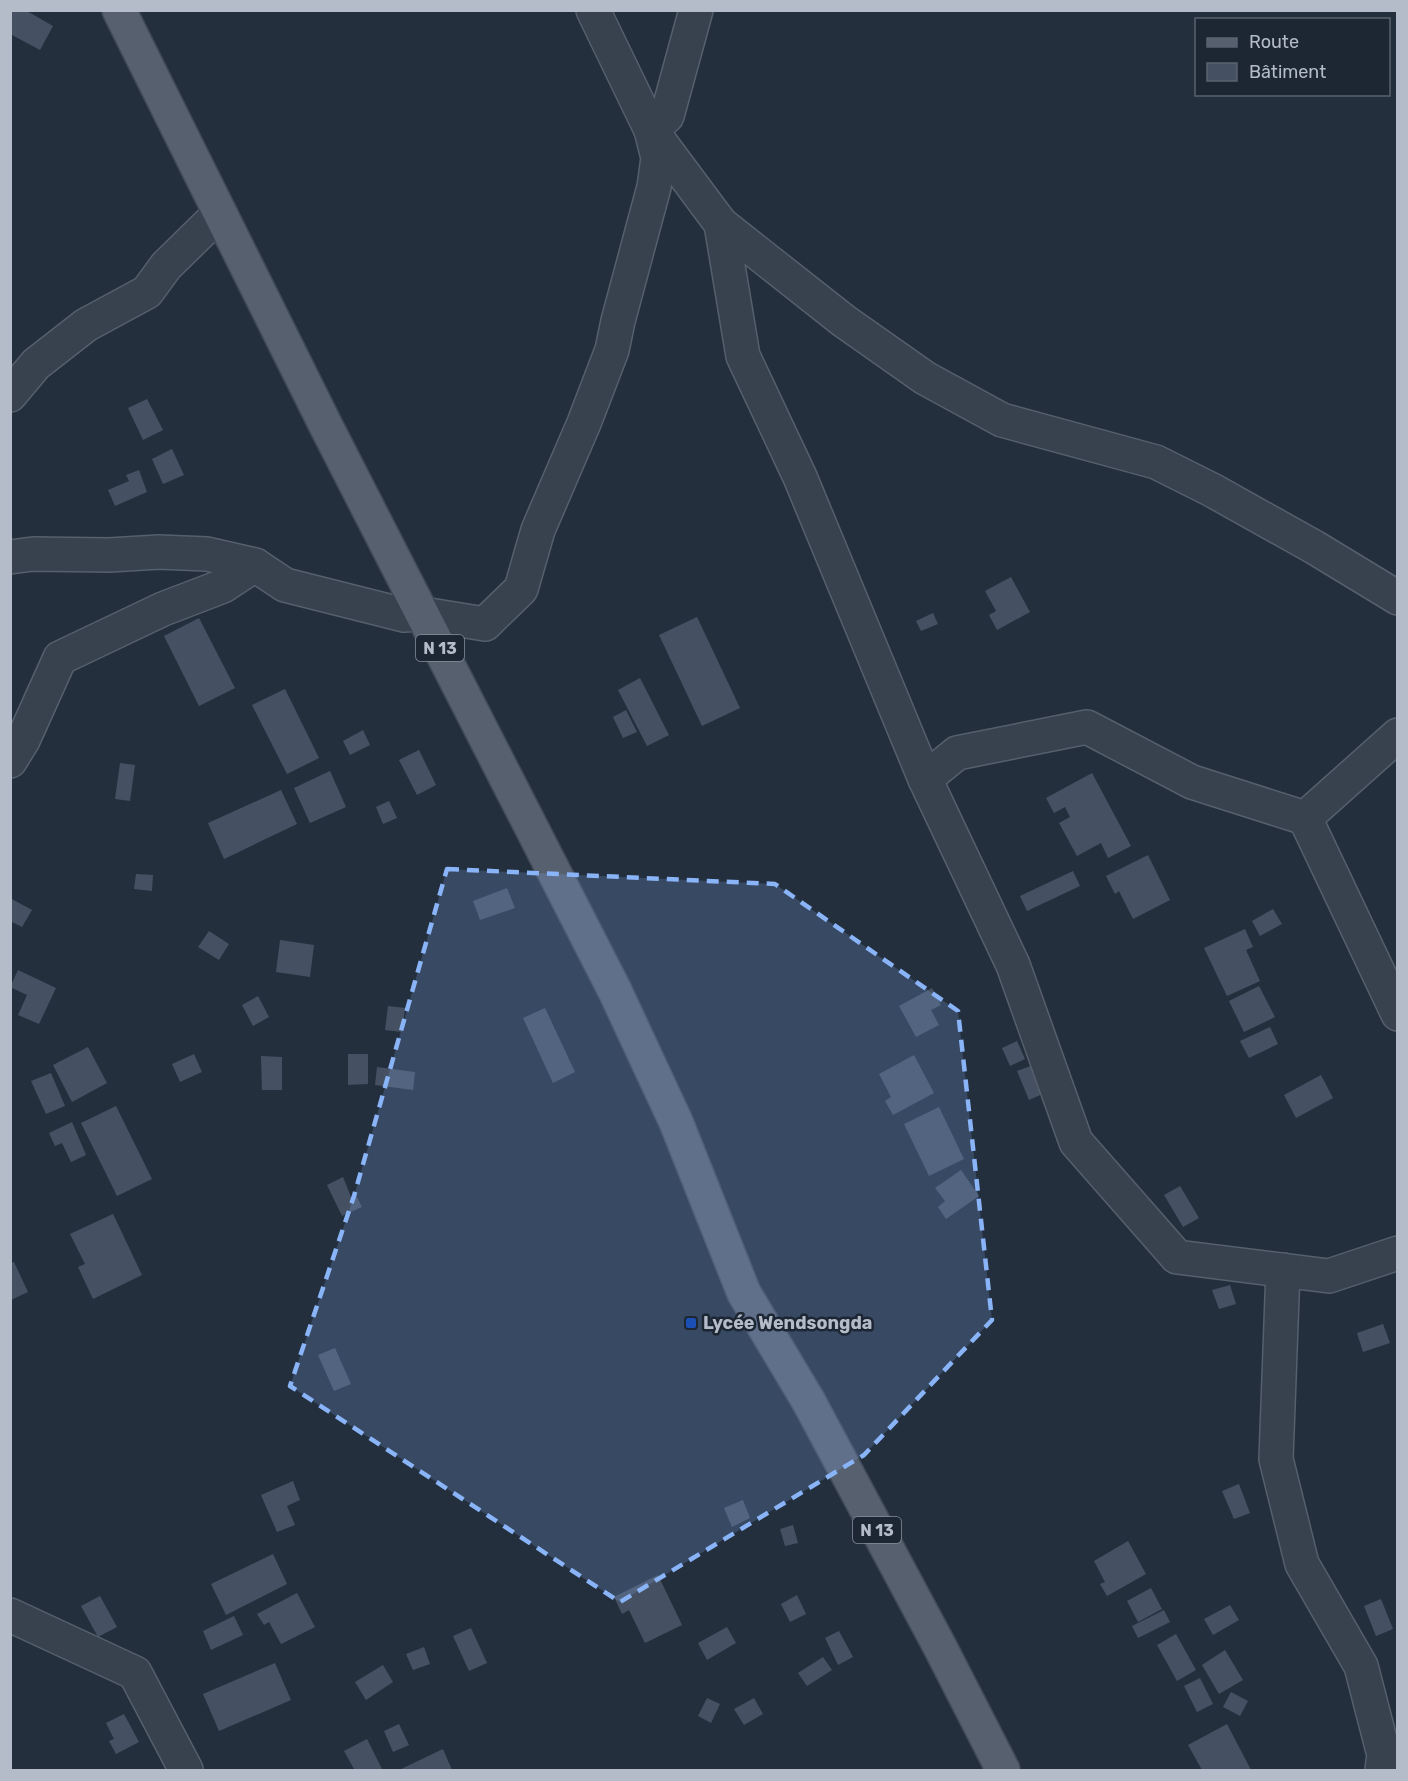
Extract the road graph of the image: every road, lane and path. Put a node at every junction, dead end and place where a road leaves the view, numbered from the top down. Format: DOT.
graph roads {
  1 [pos="594,10"];
  2 [pos="696,10"];
  3 [pos="117,13"];
  4 [pos="651,130"];
  5 [pos="220,213"];
  6 [pos="721,225"];
  7 [pos="10,395"];
  8 [pos="10,557"];
  9 [pos="255,565"];
  10 [pos="1398,598"];
  11 [pos="423,614"];
  12 [pos="1398,735"];
  13 [pos="10,761"];
  14 [pos="925,779"];
  15 [pos="1305,819"];
  16 [pos="1398,1014"];
  17 [pos="1398,1253"];
  18 [pos="1283,1270"];
  19 [pos="10,1615"];
  20 [pos="186,1770"];
  21 [pos="1003,1770"];
  22 [pos="1382,1770"];
  1 -- 4 [label="street"];
  2 -- 4 [label="street"];
  3 -- 5 [label="main road, N 13"];
  4 -- 6 [label="street"];
  4 -- 11 [label="street"];
  5 -- 7 [label="street"];
  5 -- 11 [label="main road, N 13"];
  6 -- 10 [label="street"];
  6 -- 14 [label="street"];
  8 -- 9 [label="street"];
  9 -- 11 [label="street"];
  9 -- 13 [label="street"];
  11 -- 21 [label="main road, N 13"];
  12 -- 15 [label="street"];
  14 -- 15 [label="street"];
  14 -- 18 [label="street"];
  15 -- 16 [label="street"];
  17 -- 18 [label="street"];
  18 -- 22 [label="street"];
  19 -- 20 [label="street"];
}
